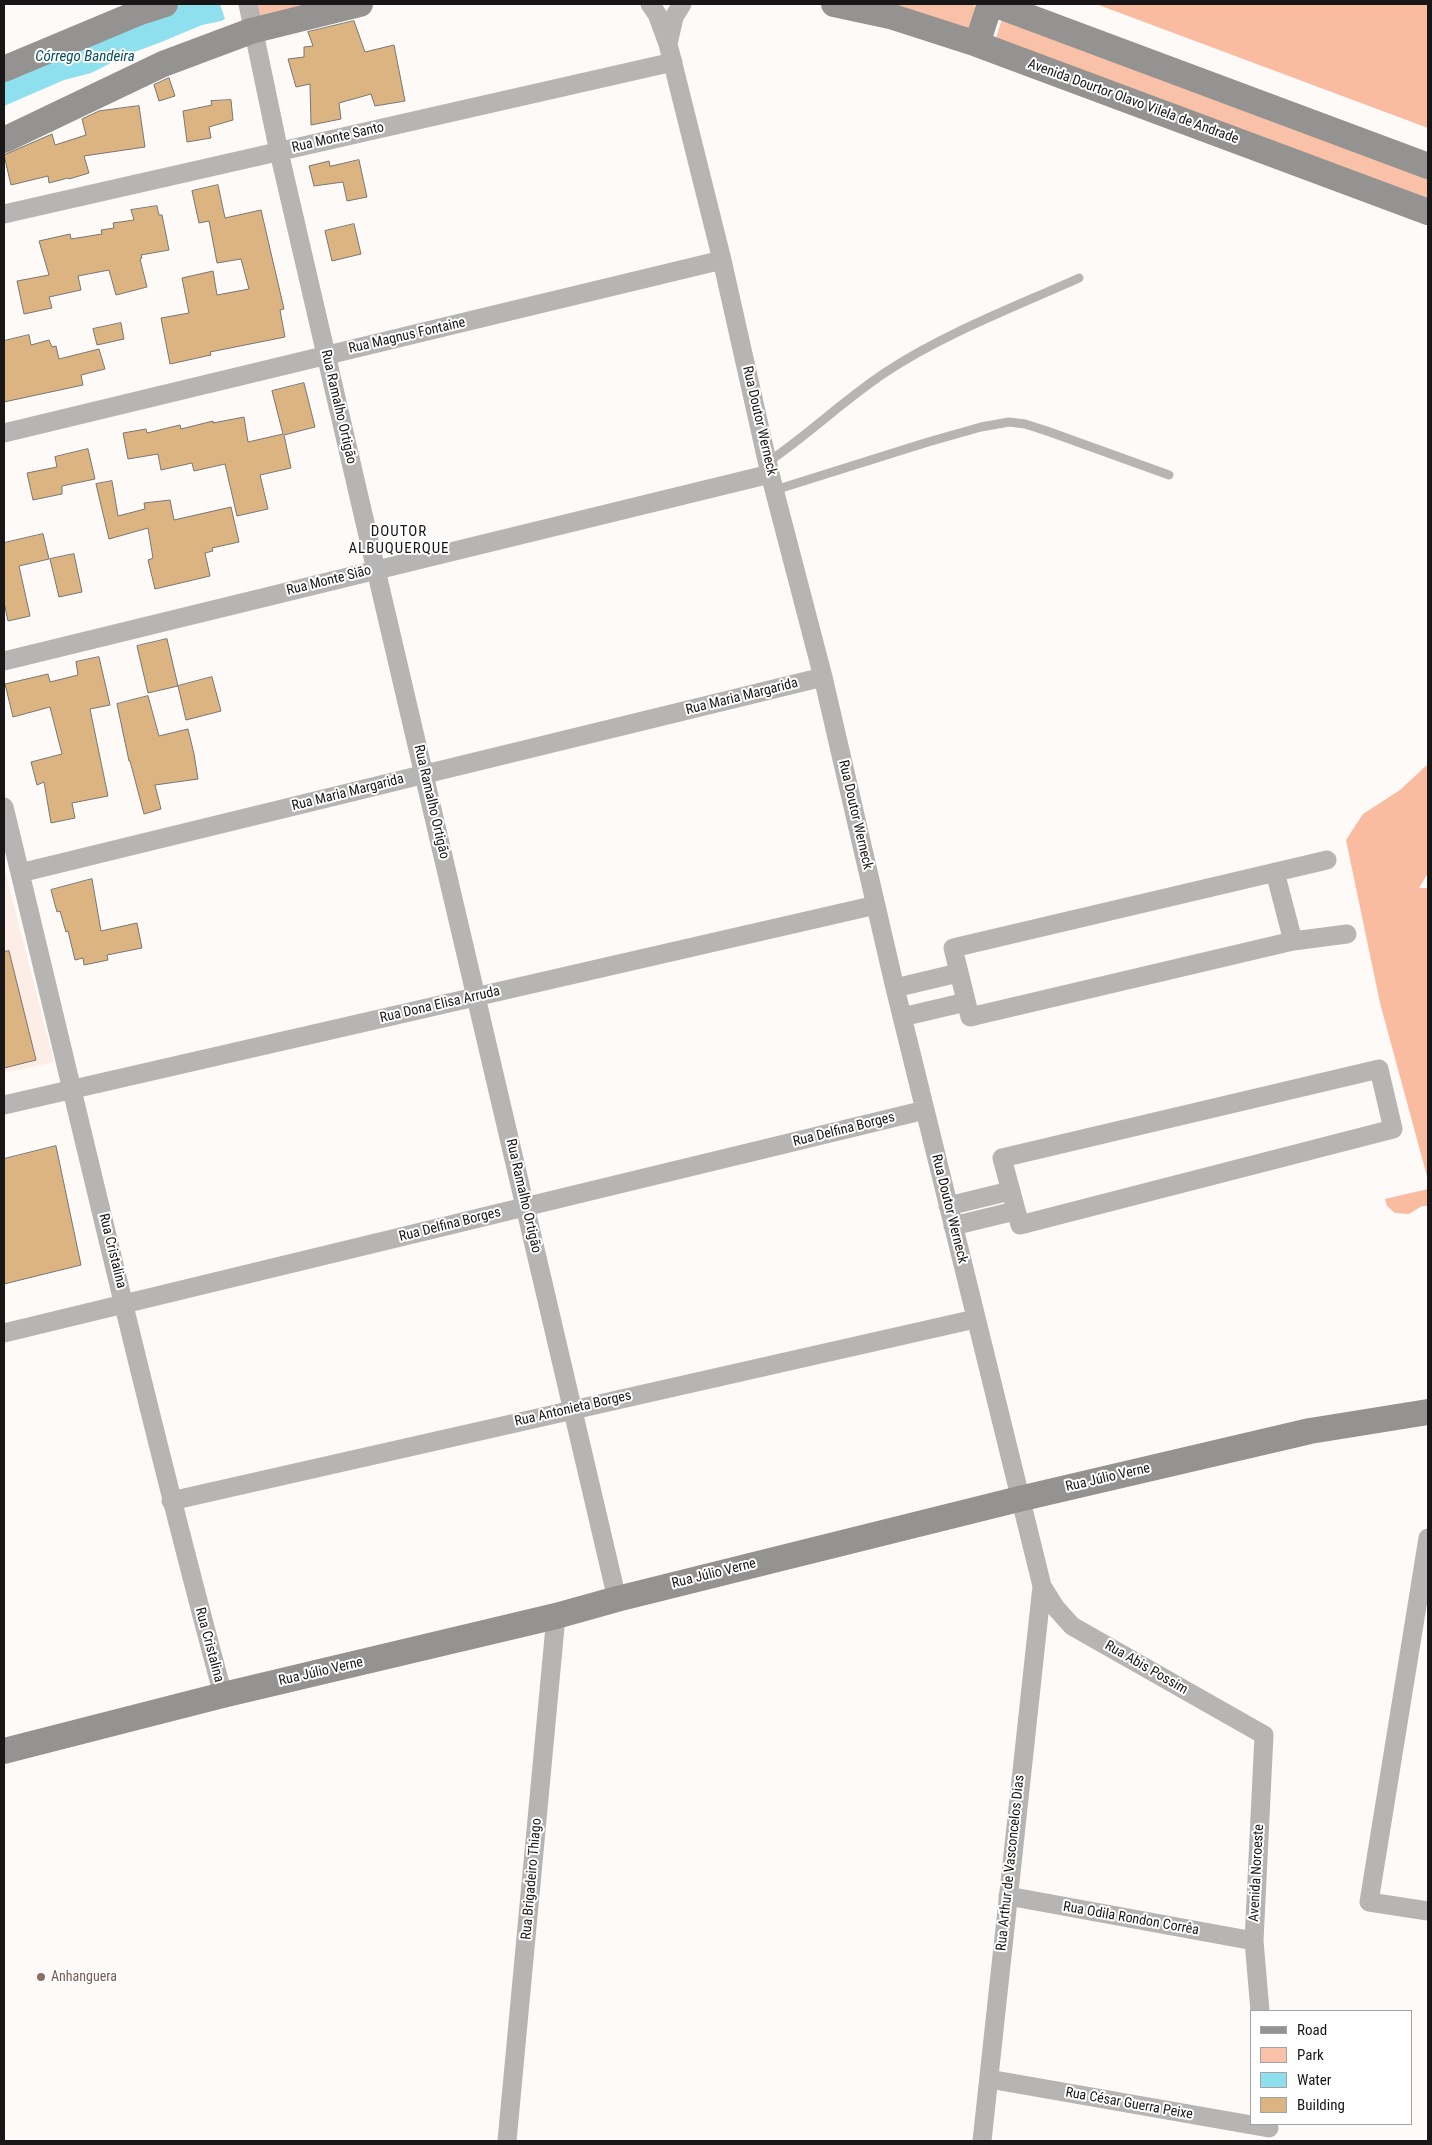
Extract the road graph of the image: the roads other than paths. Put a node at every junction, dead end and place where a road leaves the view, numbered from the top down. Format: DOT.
graph roads {
  1 [pos="164,4"];
  2 [pos="248,4"];
  3 [pos="360,4"];
  4 [pos="650,4"];
  5 [pos="682,4"];
  6 [pos="834,4"];
  7 [pos="992,4"];
  8 [pos="254,31"];
  9 [pos="668,44"];
  10 [pos="977,44"];
  11 [pos="672,62"];
  12 [pos="4,69"];
  13 [pos="4,140"];
  14 [pos="279,152"];
  15 [pos="1428,166"];
  16 [pos="1428,212"];
  17 [pos="4,214"];
  18 [pos="722,260"];
  19 [pos="1079,278"];
  20 [pos="326,355"];
  21 [pos="4,433"];
  22 [pos="771,475"];
  23 [pos="1169,475"];
  24 [pos="376,570"];
  25 [pos="4,661"];
  26 [pos="822,677"];
  27 [pos="424,774"];
  28 [pos="4,807"];
  29 [pos="1327,860"];
  30 [pos="1275,872"];
  31 [pos="20,873"];
  32 [pos="876,905"];
  33 [pos="1347,934"];
  34 [pos="1293,941"];
  35 [pos="958,973"];
  36 [pos="895,988"];
  37 [pos="476,997"];
  38 [pos="966,1002"];
  39 [pos="902,1017"];
  40 [pos="73,1089"];
  41 [pos="4,1105"];
  42 [pos="925,1110"];
  43 [pos="1010,1191"];
  44 [pos="948,1206"];
  45 [pos="525,1207"];
  46 [pos="1015,1211"];
  47 [pos="953,1226"];
  48 [pos="125,1304"];
  49 [pos="975,1318"];
  50 [pos="4,1333"];
  51 [pos="573,1409"];
  52 [pos="1428,1412"];
  53 [pos="1019,1499"];
  54 [pos="171,1502"];
  55 [pos="1428,1538"];
  56 [pos="1042,1586"];
  57 [pos="617,1599"];
  58 [pos="556,1616"];
  59 [pos="223,1696"];
  60 [pos="1264,1735"];
  61 [pos="4,1751"];
  62 [pos="1008,1896"];
  63 [pos="1428,1911"];
  64 [pos="1254,1941"];
  65 [pos="1260,2010"];
  66 [pos="989,2079"];
  67 [pos="1270,2131"];
  68 [pos="507,2141"];
  69 [pos="982,2141"];
  1 -- 12 [label="main road"];
  2 -- 8 [label="street, Rua Ramalho Ortigão"];
  3 -- 8 [label="main road"];
  4 -- 9 [label="street, Rua Doutor Werneck"];
  5 -- 9 [label="street, Rua Doutor Werneck"];
  6 -- 10 [label="main road, Avenida Dourtor Olavo Vilela de Andrade"];
  7 -- 10 [label="main road"];
  7 -- 15 [label="main road"];
  8 -- 13 [label="main road"];
  8 -- 14 [label="street, Rua Ramalho Ortigão"];
  9 -- 11 [label="street, Rua Doutor Werneck"];
  10 -- 16 [label="main road, Avenida Dourtor Olavo Vilela de Andrade"];
  11 -- 14 [label="street, Rua Monte Santo"];
  11 -- 18 [label="street, Rua Doutor Werneck"];
  14 -- 17 [label="street, Rua Monte Santo"];
  14 -- 20 [label="street, Rua Ramalho Ortigão"];
  18 -- 20 [label="street, Rua Magnus Fontaine"];
  18 -- 22 [label="street, Rua Doutor Werneck"];
  19 -- 22 [label="lane"];
  20 -- 21 [label="street, Rua Magnus Fontaine"];
  20 -- 24 [label="street, Rua Ramalho Ortigão"];
  22 -- 23 [label="lane"];
  22 -- 24 [label="street, Rua Monte Sião"];
  22 -- 26 [label="street, Rua Doutor Werneck"];
  24 -- 25 [label="street, Rua Monte Sião"];
  24 -- 27 [label="street, Rua Ramalho Ortigão"];
  26 -- 27 [label="street, Rua Maria Margarida"];
  26 -- 32 [label="street, Rua Doutor Werneck"];
  27 -- 31 [label="street, Rua Maria Margarida"];
  27 -- 37 [label="street, Rua Ramalho Ortigão"];
  28 -- 31 [label="street, Rua Cristalina"];
  29 -- 30 [label="street"];
  30 -- 34 [label="street"];
  30 -- 35 [label="street"];
  31 -- 40 [label="street, Rua Cristalina"];
  32 -- 36 [label="street, Rua Doutor Werneck"];
  32 -- 37 [label="street, Rua Dona Elisa Arruda"];
  33 -- 34 [label="street"];
  34 -- 38 [label="street"];
  35 -- 36 [label="street"];
  35 -- 38 [label="street"];
  36 -- 39 [label="street, Rua Doutor Werneck"];
  37 -- 40 [label="street, Rua Dona Elisa Arruda"];
  37 -- 45 [label="street, Rua Ramalho Ortigão"];
  38 -- 39 [label="street"];
  39 -- 42 [label="street, Rua Doutor Werneck"];
  40 -- 41 [label="street, Rua Dona Elisa Arruda"];
  40 -- 48 [label="street, Rua Cristalina"];
  42 -- 44 [label="street, Rua Doutor Werneck"];
  42 -- 45 [label="street, Rua Delfina Borges"];
  43 -- 44 [label="street"];
  43 -- 46 [label="street"];
  43 -- 46 [label="street"];
  44 -- 47 [label="street, Rua Doutor Werneck"];
  45 -- 48 [label="street, Rua Delfina Borges"];
  45 -- 51 [label="street, Rua Ramalho Ortigão"];
  46 -- 47 [label="street"];
  47 -- 49 [label="street, Rua Doutor Werneck"];
  48 -- 50 [label="street, Rua Delfina Borges"];
  48 -- 54 [label="street, Rua Cristalina"];
  49 -- 51 [label="street, Rua Antonieta Borges"];
  49 -- 53 [label="street, Rua Doutor Werneck"];
  51 -- 54 [label="street, Rua Antonieta Borges"];
  51 -- 57 [label="street, Rua Ramalho Ortigão"];
  52 -- 53 [label="main road, Rua Júlio Verne"];
  53 -- 56 [label="street, Rua Doutor Werneck"];
  53 -- 57 [label="main road, Rua Júlio Verne"];
  54 -- 59 [label="street, Rua Cristalina"];
  55 -- 63 [label="street"];
  56 -- 60 [label="street, Rua Abis Possim"];
  56 -- 62 [label="street, Rua Arthur de Vasconcelos Dias"];
  57 -- 58 [label="main road, Rua Júlio Verne"];
  58 -- 59 [label="main road, Rua Júlio Verne"];
  58 -- 68 [label="street, Rua Brigadeiro Thiago"];
  59 -- 61 [label="main road, Rua Júlio Verne"];
  60 -- 64 [label="street, Avenida Noroeste"];
  62 -- 64 [label="street, Rua Odila Rondon Corrêa"];
  62 -- 66 [label="street, Rua Arthur de Vasconcelos Dias"];
  64 -- 65 [label="street, Avenida Noroeste"];
  66 -- 67 [label="street, Rua César Guerra Peixe"];
  66 -- 69 [label="street, Rua Arthur de Vasconcelos Dias"];
}
